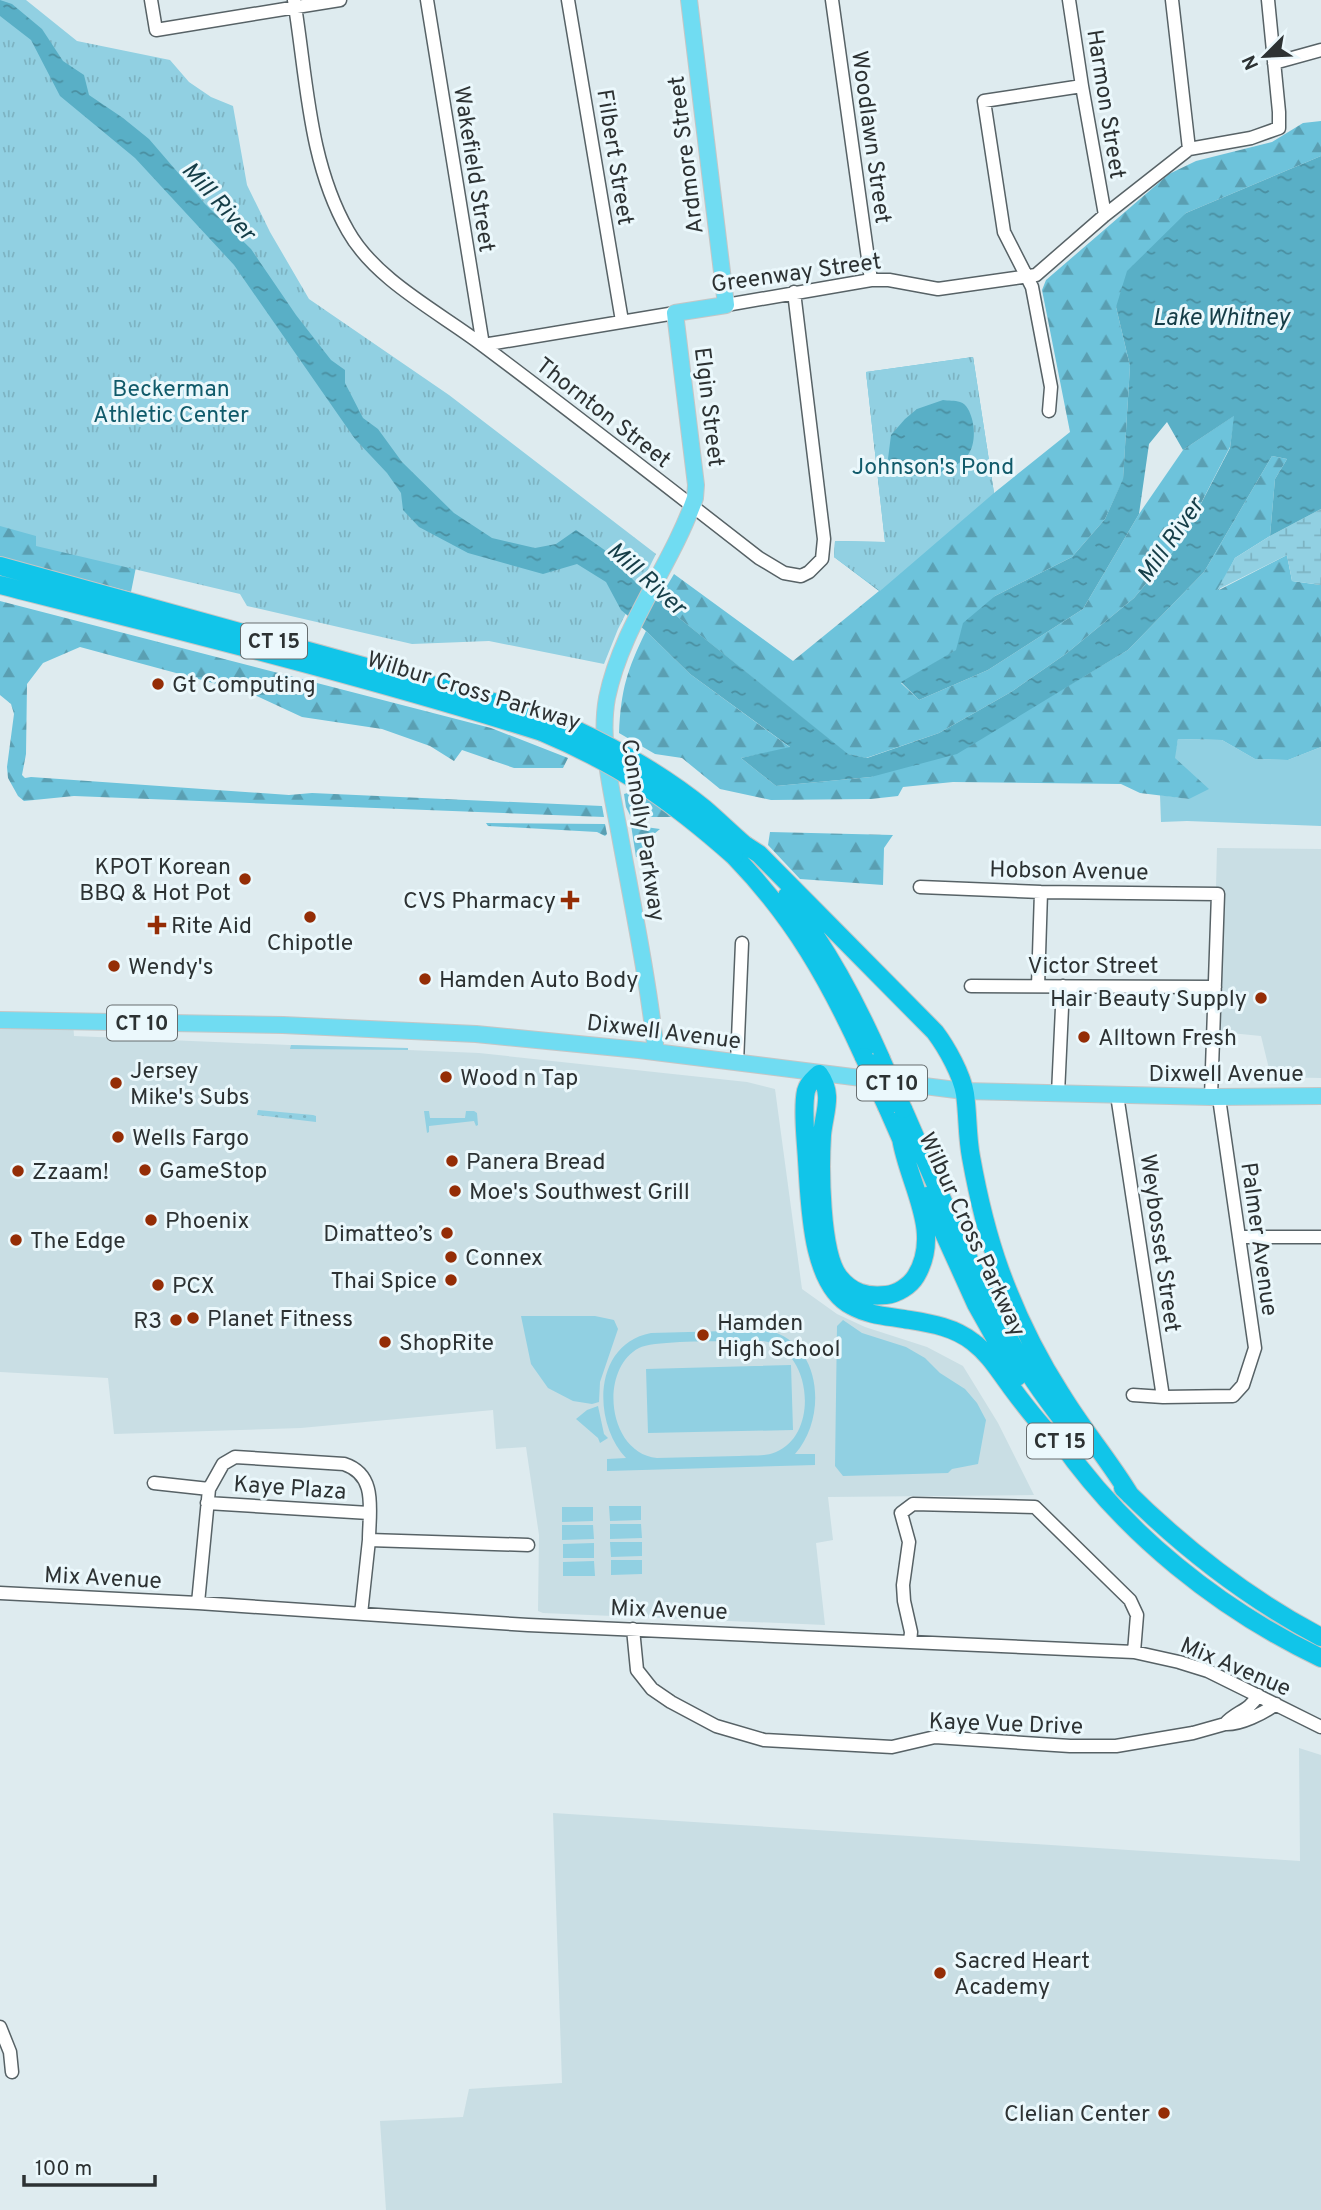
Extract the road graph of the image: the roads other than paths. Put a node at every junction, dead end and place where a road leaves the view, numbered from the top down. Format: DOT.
graph roads {
  1 [pos="151,0"];
  2 [pos="340,0"];
  3 [pos="427,0"];
  4 [pos="568,0"];
  5 [pos="689,0"];
  6 [pos="832,0"];
  7 [pos="1069,0"];
  8 [pos="1172,0"];
  9 [pos="1268,0"];
  10 [pos="294,4"];
  11 [pos="1321,50"];
  12 [pos="1273,63"];
  13 [pos="1082,86"];
  14 [pos="1189,149"];
  15 [pos="1105,215"];
  16 [pos="1027,277"];
  17 [pos="871,280"];
  18 [pos="794,292"];
  19 [pos="726,305"];
  20 [pos="675,313"];
  21 [pos="622,321"];
  22 [pos="483,345"];
  23 [pos="1049,411"];
  24 [pos="692,507"];
  25 [pos="0,566"];
  26 [pos="0,585"];
  27 [pos="545,725"];
  28 [pos="739,851"];
  29 [pos="920,887"];
  30 [pos="1041,892"];
  31 [pos="1218,894"];
  32 [pos="742,943"];
  33 [pos="971,986"];
  34 [pos="1038,986"];
  35 [pos="1063,986"];
  36 [pos="1215,987"];
  37 [pos="0,1020"];
  38 [pos="656,1052"];
  39 [pos="737,1063"];
  40 [pos="819,1074"];
  41 [pos="964,1091"];
  42 [pos="1058,1094"];
  43 [pos="1117,1095"];
  44 [pos="1321,1096"];
  45 [pos="1215,1098"];
  46 [pos="895,1108"];
  47 [pos="901,1138"];
  48 [pos="1239,1237"];
  49 [pos="1321,1237"];
  50 [pos="1133,1395"];
  51 [pos="1163,1397"];
  52 [pos="1066,1451"];
  53 [pos="154,1483"];
  54 [pos="209,1489"];
  55 [pos="1130,1495"];
  56 [pos="207,1503"];
  57 [pos="369,1513"];
  58 [pos="369,1540"];
  59 [pos="528,1545"];
  60 [pos="0,1593"];
  61 [pos="198,1603"];
  62 [pos="361,1614"];
  63 [pos="634,1629"];
  64 [pos="1321,1637"];
  65 [pos="910,1642"];
  66 [pos="1134,1652"];
  67 [pos="1321,1658"];
  68 [pos="1258,1695"];
  69 [pos="1276,1704"];
  70 [pos="1225,1724"];
  71 [pos="1321,1727"];
  72 [pos="0,2026"];
  73 [pos="12,2072"];
  1 -- 10 [label="street"];
  2 -- 10 [label="street"];
  3 -- 22 [label="street, Wakefield Street"];
  4 -- 21 [label="street, Filbert Street"];
  5 -- 19 [label="main road, Ardmore Street"];
  6 -- 17 [label="street, Woodlawn Street"];
  7 -- 13 [label="street, Harmon Street"];
  8 -- 14 [label="street"];
  9 -- 12 [label="street"];
  10 -- 22 [label="street, Thornton Street"];
  11 -- 12 [label="street"];
  12 -- 14 [label="street, Greenway Street"];
  13 -- 15 [label="street, Harmon Street"];
  13 -- 16 [label="street"];
  14 -- 15 [label="street, Greenway Street"];
  15 -- 16 [label="street, Greenway Street"];
  16 -- 17 [label="street, Greenway Street"];
  16 -- 23 [label="street"];
  17 -- 18 [label="street, Greenway Street"];
  18 -- 19 [label="street, Greenway Street"];
  18 -- 24 [label="street, Thornton Street"];
  19 -- 20 [label="main road, Greenway Street"];
  20 -- 21 [label="street, Greenway Street"];
  20 -- 24 [label="main road, Elgin Street"];
  21 -- 22 [label="street, Greenway Street"];
  22 -- 24 [label="street, Thornton Street"];
  24 -- 38 [label="main road, Connolly Parkway"];
  25 -- 27 [label="highway, Wilbur Cross Parkway / CT 15"];
  26 -- 27 [label="highway, Wilbur Cross Parkway / CT 15"];
  27 -- 28 [label="highway, Wilbur Cross Parkway / CT 15, bridge"];
  28 -- 41 [label="highway"];
  28 -- 46 [label="highway, Wilbur Cross Parkway / CT 15, bridge"];
  29 -- 30 [label="street, Hobson Avenue"];
  30 -- 31 [label="street, Hobson Avenue"];
  30 -- 34 [label="street"];
  31 -- 36 [label="street, Palmer Avenue"];
  32 -- 39 [label="street"];
  33 -- 34 [label="street, Victor Street"];
  34 -- 35 [label="street, Victor Street"];
  35 -- 36 [label="street, Victor Street"];
  35 -- 42 [label="street"];
  36 -- 45 [label="street, Palmer Avenue"];
  37 -- 38 [label="main road, Dixwell Avenue / CT 10"];
  38 -- 39 [label="main road, Dixwell Avenue / CT 10"];
  39 -- 40 [label="main road, Dixwell Avenue / CT 10"];
  40 -- 41 [label="main road, Dixwell Avenue / CT 10"];
  40 -- 47 [label="highway"];
  40 -- 52 [label="highway"];
  41 -- 42 [label="main road, Dixwell Avenue / CT 10"];
  41 -- 55 [label="highway"];
  42 -- 43 [label="main road, Dixwell Avenue / CT 10"];
  43 -- 45 [label="main road, Dixwell Avenue / CT 10"];
  43 -- 51 [label="street, Weybosset Street"];
  44 -- 45 [label="main road, Dixwell Avenue / CT 10"];
  45 -- 48 [label="street, Palmer Avenue"];
  46 -- 47 [label="highway, Wilbur Cross Parkway / CT 15"];
  46 -- 55 [label="highway, Wilbur Cross Parkway / CT 15"];
  47 -- 52 [label="highway, Wilbur Cross Parkway / CT 15"];
  48 -- 49 [label="street"];
  48 -- 51 [label="street, Palmer Avenue"];
  50 -- 51 [label="street"];
  52 -- 67 [label="highway, Wilbur Cross Parkway / CT 15"];
  53 -- 54 [label="street"];
  54 -- 56 [label="street"];
  54 -- 57 [label="street, Kaye Plaza"];
  55 -- 64 [label="highway, Wilbur Cross Parkway / CT 15"];
  56 -- 57 [label="street, Kaye Plaza"];
  56 -- 61 [label="street"];
  57 -- 58 [label="street, Kaye Plaza"];
  58 -- 59 [label="street"];
  58 -- 62 [label="street, Kaye Plaza"];
  60 -- 61 [label="street, Mix Avenue"];
  61 -- 62 [label="street, Mix Avenue"];
  62 -- 63 [label="street, Mix Avenue"];
  63 -- 65 [label="street, Mix Avenue"];
  63 -- 70 [label="street, Kaye Vue Drive"];
  65 -- 66 [label="street, Mix Avenue"];
  65 -- 66 [label="street"];
  66 -- 68 [label="street, Mix Avenue"];
  68 -- 69 [label="street, Mix Avenue"];
  68 -- 70 [label="street, Kaye Vue Drive"];
  69 -- 70 [label="street, Kaye Vue Drive"];
  69 -- 71 [label="street, Mix Avenue"];
  72 -- 73 [label="street"];
}
